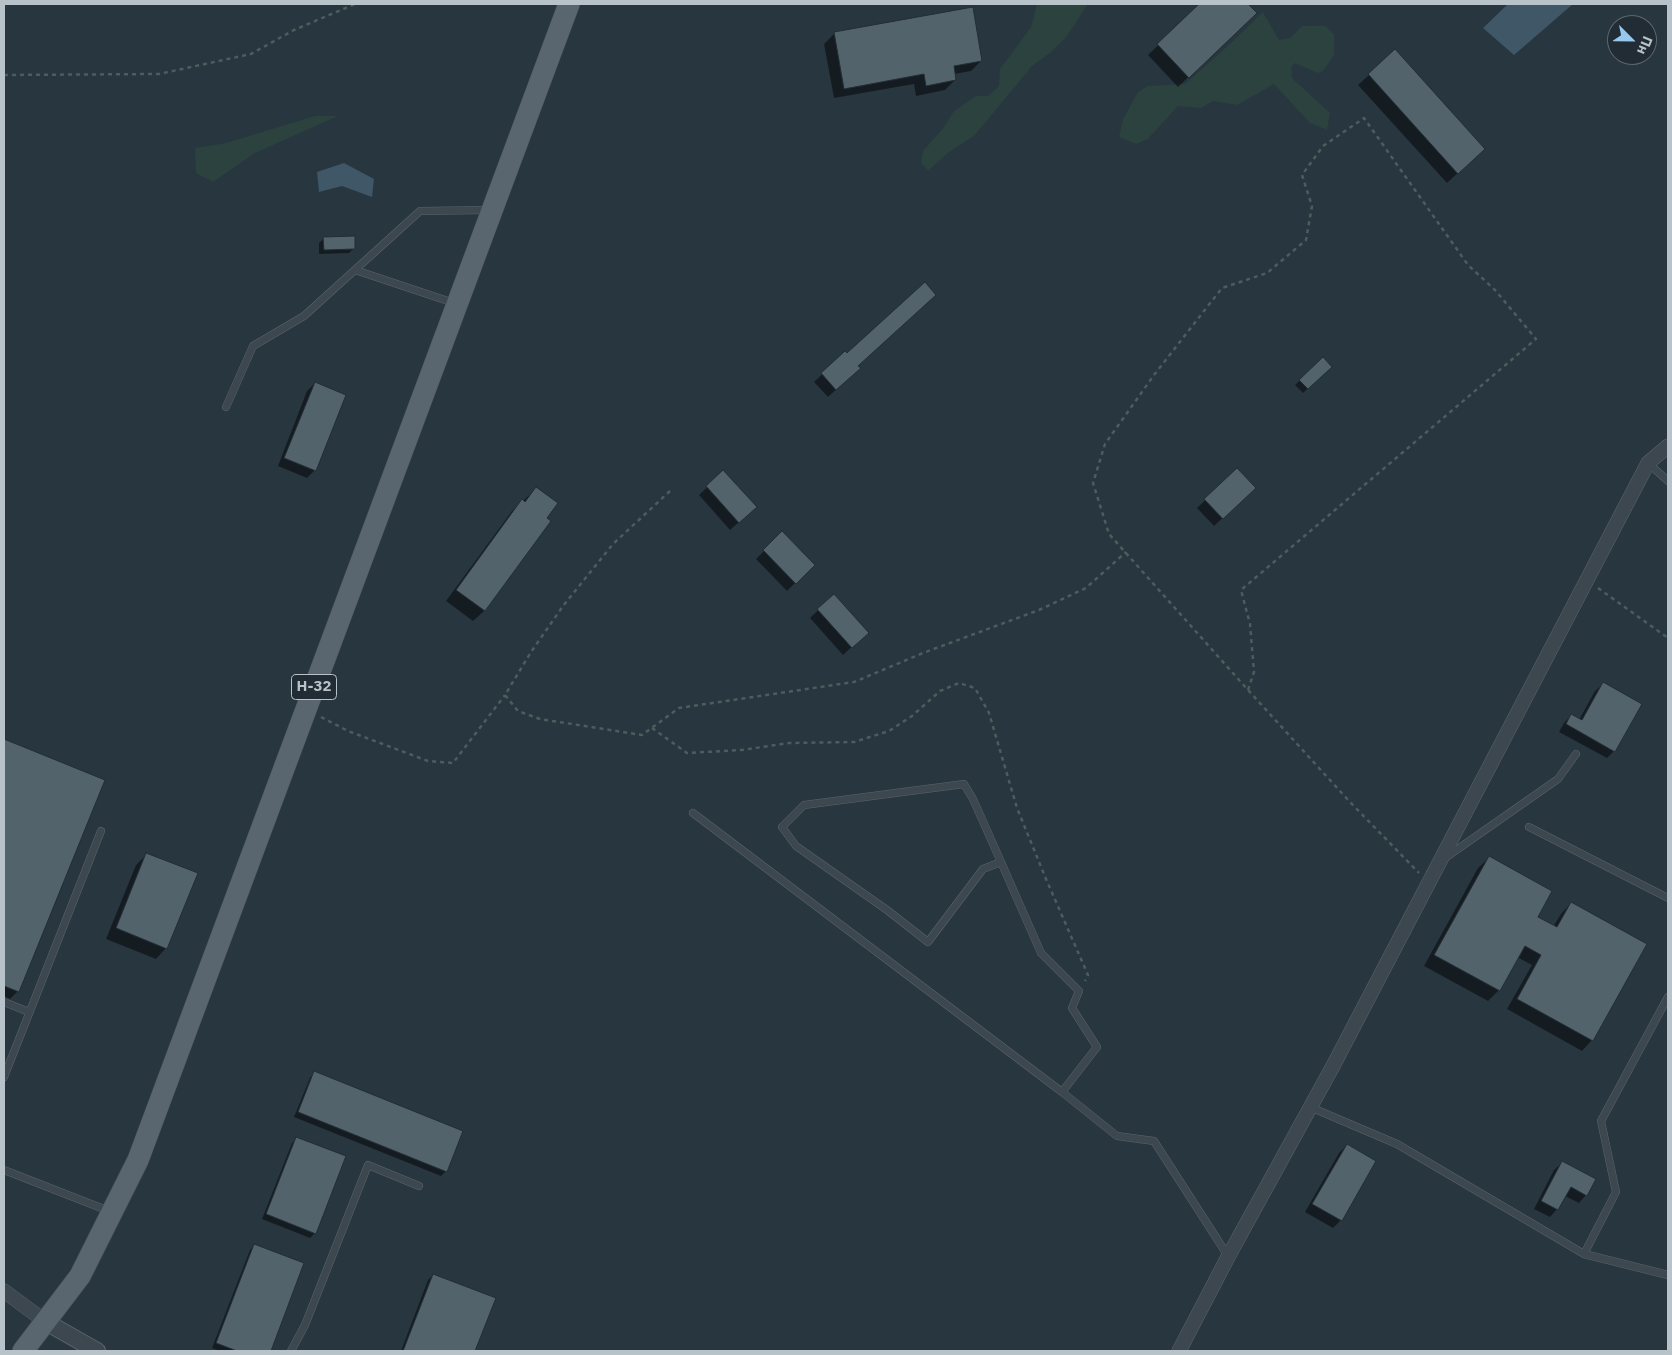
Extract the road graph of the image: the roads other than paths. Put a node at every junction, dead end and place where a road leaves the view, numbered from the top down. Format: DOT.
graph roads {
  1 [pos="569,4"];
  2 [pos="492,210"];
  3 [pos="355,270"];
  4 [pos="457,304"];
  5 [pos="226,407"];
  6 [pos="1668,446"];
  7 [pos="1648,463"];
  8 [pos="1668,482"];
  9 [pos="1576,754"];
  10 [pos="693,813"];
  11 [pos="1529,827"];
  12 [pos="101,831"];
  13 [pos="1001,862"];
  14 [pos="1439,863"];
  15 [pos="1668,898"];
  16 [pos="1668,997"];
  17 [pos="4,1002"];
  18 [pos="29,1012"];
  19 [pos="4,1077"];
  20 [pos="1062,1092"];
  21 [pos="1310,1107"];
  22 [pos="4,1170"];
  23 [pos="420,1186"];
  24 [pos="112,1212"];
  25 [pos="1584,1254"];
  26 [pos="1228,1257"];
  27 [pos="1668,1275"];
  28 [pos="4,1291"];
  29 [pos="46,1322"];
  30 [pos="24,1351"];
  31 [pos="97,1351"];
  32 [pos="291,1351"];
  33 [pos="1179,1351"];
  1 -- 2 [label="main road, Н-32"];
  2 -- 3 [label="lane"];
  2 -- 4 [label="main road, Н-32"];
  3 -- 4 [label="lane"];
  3 -- 5 [label="lane"];
  4 -- 24 [label="main road, Н-32"];
  6 -- 7 [label="street"];
  7 -- 8 [label="lane"];
  7 -- 14 [label="street"];
  9 -- 14 [label="lane"];
  10 -- 20 [label="lane"];
  11 -- 15 [label="lane"];
  12 -- 18 [label="lane"];
  13 -- 13 [label="lane"];
  13 -- 20 [label="lane"];
  14 -- 21 [label="street"];
  16 -- 25 [label="lane"];
  17 -- 18 [label="lane"];
  18 -- 19 [label="lane"];
  20 -- 26 [label="lane"];
  21 -- 25 [label="lane"];
  21 -- 26 [label="street"];
  22 -- 24 [label="lane"];
  23 -- 32 [label="lane"];
  24 -- 29 [label="main road, Н-32"];
  25 -- 27 [label="lane"];
  26 -- 33 [label="street"];
  28 -- 29 [label="street"];
  29 -- 30 [label="main road, Н-32"];
  29 -- 31 [label="street"];
}
